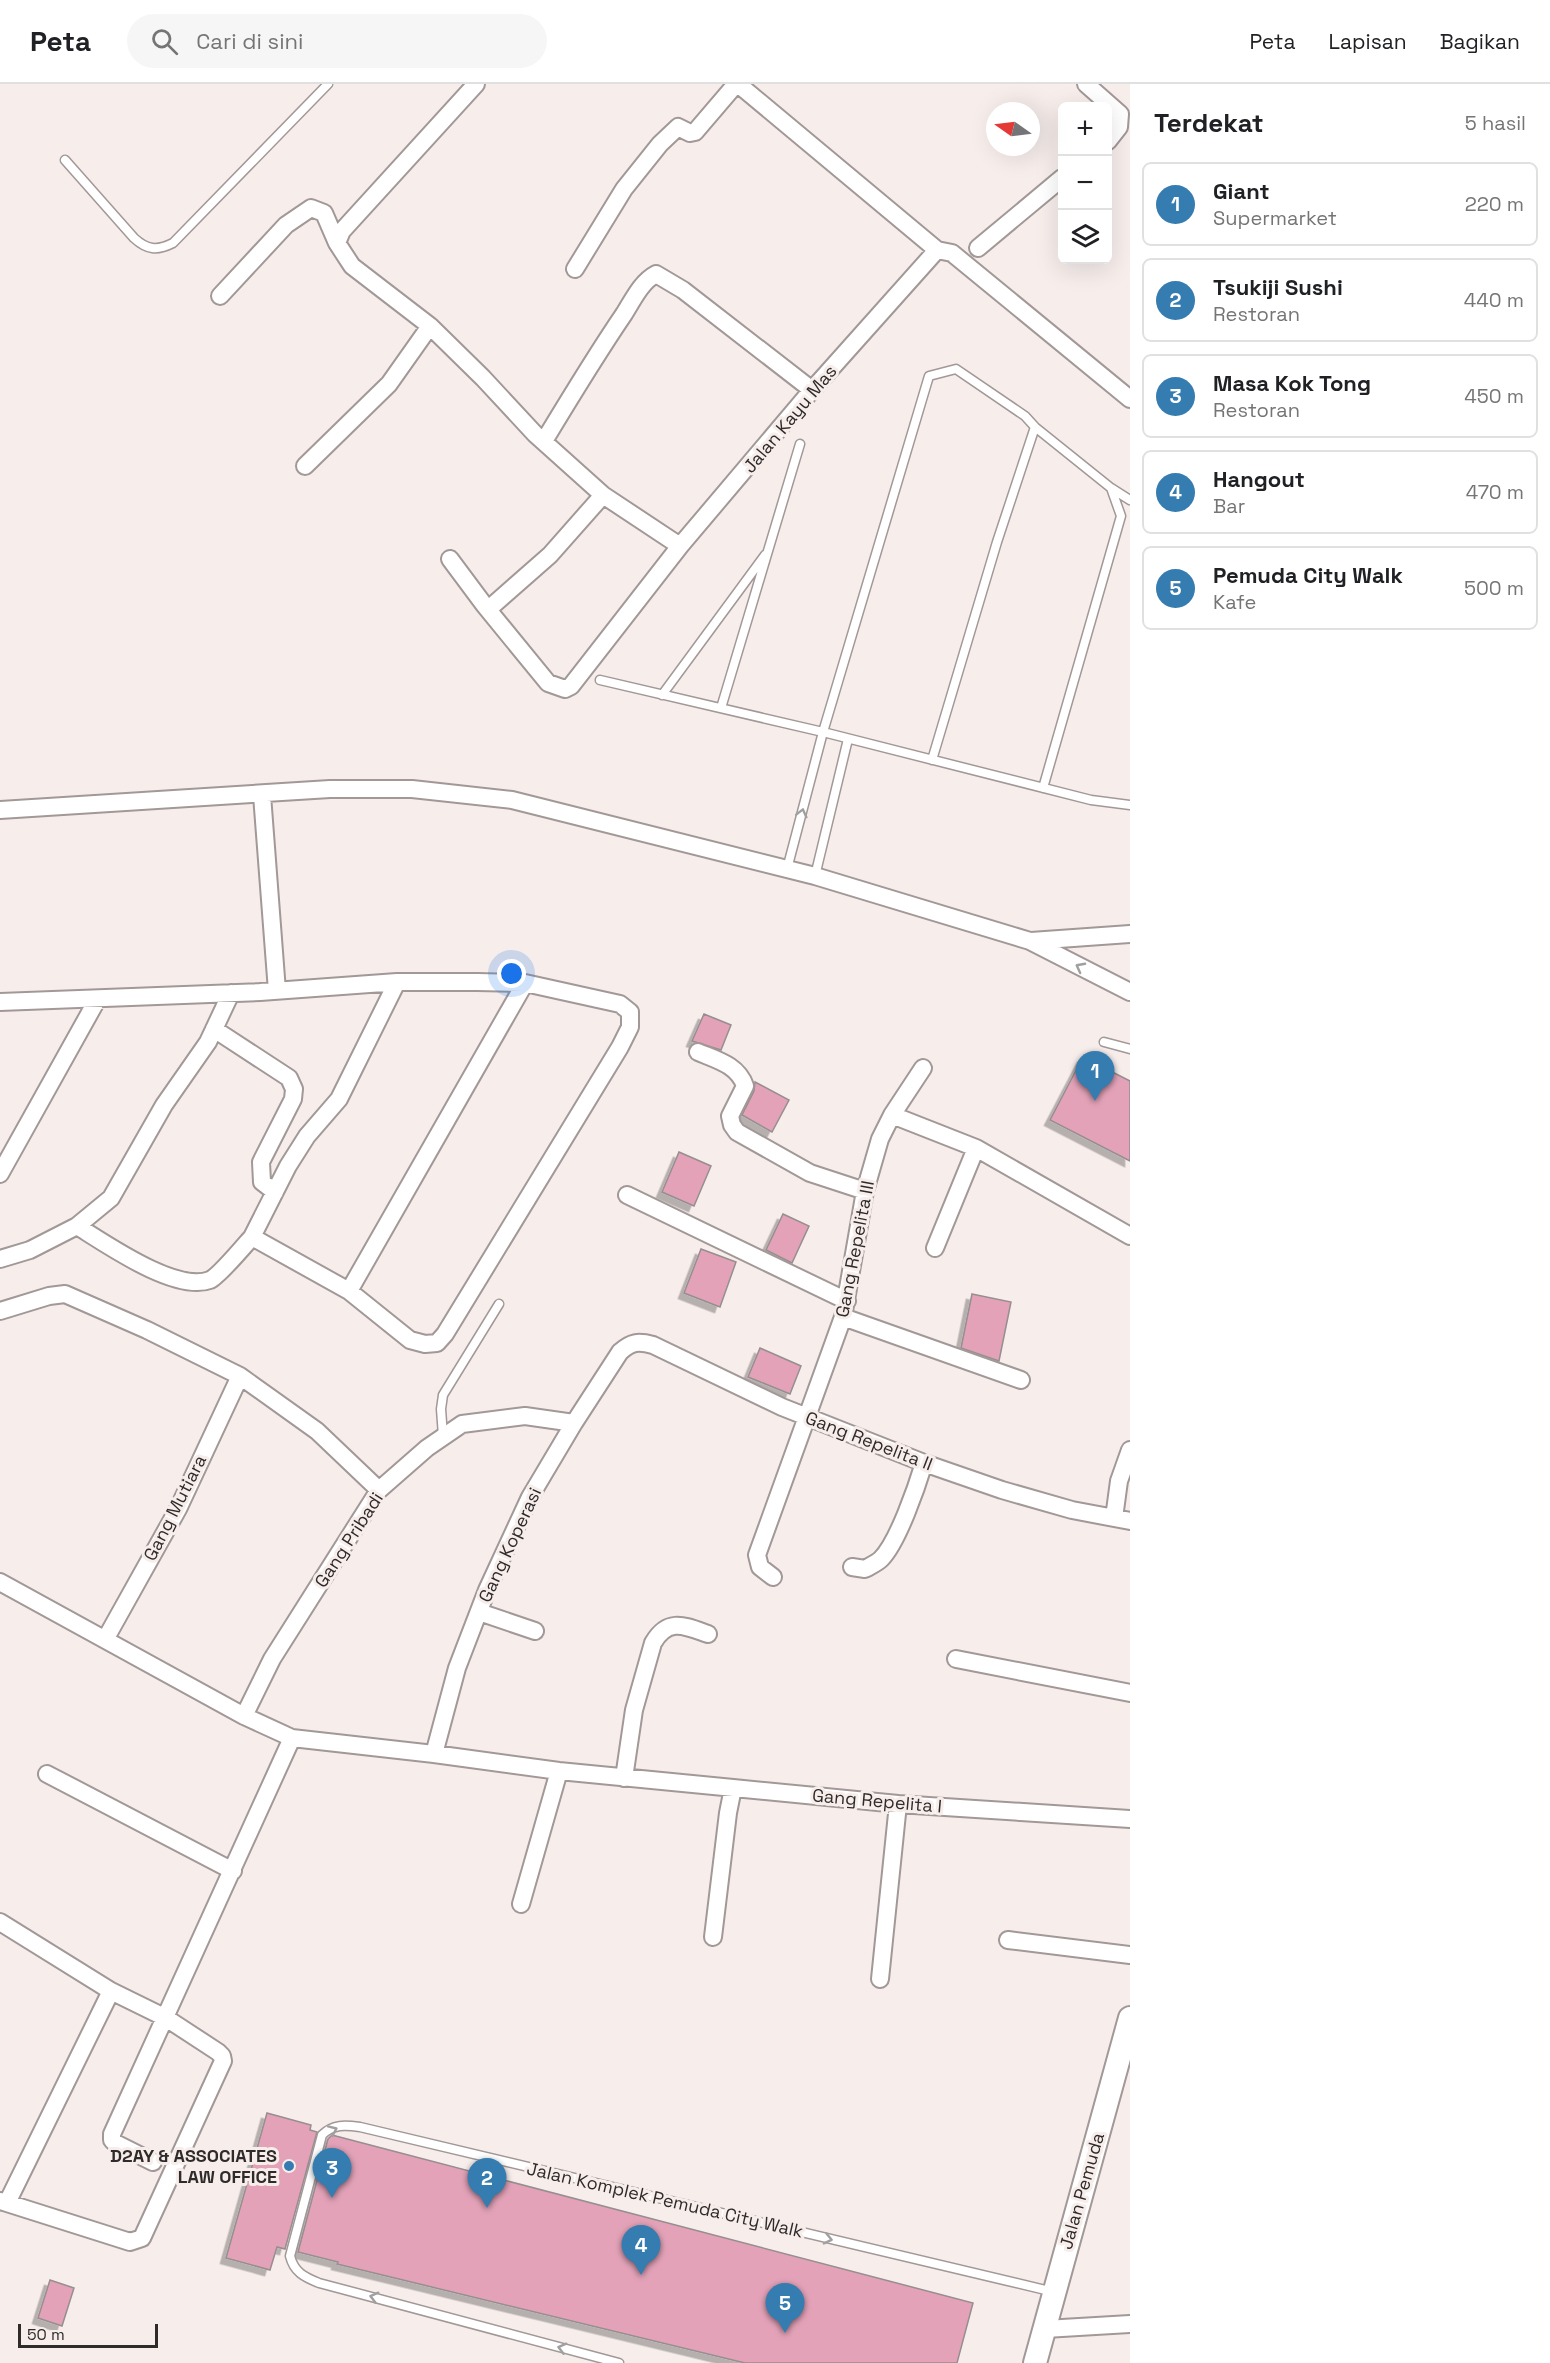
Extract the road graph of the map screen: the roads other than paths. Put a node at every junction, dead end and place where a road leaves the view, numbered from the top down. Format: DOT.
graph roads {
  1 [pos="328,84"];
  2 [pos="476,84"];
  3 [pos="737,84"];
  4 [pos="1086,84"];
  5 [pos="1106,102"];
  6 [pos="1112,107"];
  7 [pos="1112,135"];
  8 [pos="65,160"];
  9 [pos="1058,181"];
  10 [pos="337,243"];
  11 [pos="978,248"];
  12 [pos="937,250"];
  13 [pos="575,269"];
  14 [pos="220,296"];
  15 [pos="430,326"];
  16 [pos="812,390"];
  17 [pos="1130,399"];
  18 [pos="1035,427"];
  19 [pos="544,441"];
  20 [pos="800,444"];
  21 [pos="305,466"];
  22 [pos="1111,488"];
  23 [pos="603,495"];
  24 [pos="1130,500"];
  25 [pos="680,546"];
  26 [pos="770,549"];
  27 [pos="450,559"];
  28 [pos="485,606"];
  29 [pos="600,680"];
  30 [pos="662,694"];
  31 [pos="722,708"];
  32 [pos="823,732"];
  33 [pos="848,739"];
  34 [pos="932,760"];
  35 [pos="1043,788"];
  36 [pos="262,795"];
  37 [pos="1130,805"];
  38 [pos="0,810"];
  39 [pos="787,869"];
  40 [pos="814,876"];
  41 [pos="1130,934"];
  42 [pos="1030,941"];
  43 [pos="397,982"];
  44 [pos="525,983"];
  45 [pos="277,991"];
  46 [pos="1130,992"];
  47 [pos="231,993"];
  48 [pos="97,1000"];
  49 [pos="0,1002"];
  50 [pos="214,1029"];
  51 [pos="1104,1042"];
  52 [pos="1130,1049"];
  53 [pos="698,1052"];
  54 [pos="923,1068"];
  55 [pos="892,1115"];
  56 [pos="976,1148"];
  57 [pos="0,1174"];
  58 [pos="865,1191"];
  59 [pos="275,1192"];
  60 [pos="627,1195"];
  61 [pos="77,1226"];
  62 [pos="1130,1236"];
  63 [pos="252,1237"];
  64 [pos="934,1248"];
  65 [pos="0,1259"];
  66 [pos="349,1291"];
  67 [pos="499,1304"];
  68 [pos="845,1309"];
  69 [pos="0,1311"];
  70 [pos="620,1352"];
  71 [pos="240,1376"];
  72 [pos="1021,1380"];
  73 [pos="806,1417"];
  74 [pos="574,1423"];
  75 [pos="443,1437"];
  76 [pos="1130,1450"];
  77 [pos="924,1463"];
  78 [pos="380,1490"];
  79 [pos="1122,1520"];
  80 [pos="852,1567"];
  81 [pos="773,1576"];
  82 [pos="0,1582"];
  83 [pos="479,1612"];
  84 [pos="535,1631"];
  85 [pos="708,1634"];
  86 [pos="106,1638"];
  87 [pos="956,1659"];
  88 [pos="1130,1693"];
  89 [pos="244,1716"];
  90 [pos="292,1738"];
  91 [pos="434,1754"];
  92 [pos="559,1772"];
  93 [pos="48,1774"];
  94 [pos="624,1778"];
  95 [pos="733,1788"];
  96 [pos="898,1804"];
  97 [pos="1130,1819"];
  98 [pos="233,1871"];
  99 [pos="521,1904"];
  100 [pos="0,1922"];
  101 [pos="713,1937"];
  102 [pos="1008,1940"];
  103 [pos="1130,1955"];
  104 [pos="880,1979"];
  105 [pos="111,1990"];
  106 [pos="166,2018"];
  107 [pos="1130,2018"];
  108 [pos="153,2162"];
  109 [pos="3,2202"];
  110 [pos="1054,2292"];
  111 [pos="1130,2324"];
  112 [pos="1045,2329"];
  113 [pos="619,2363"];
  114 [pos="1035,2363"];
  1 -- 8 [label="lane"];
  2 -- 10 [label="street"];
  3 -- 12 [label="street"];
  3 -- 13 [label="street"];
  4 -- 5 [label="street"];
  6 -- 7 [label="street"];
  9 -- 11 [label="street"];
  10 -- 14 [label="street"];
  10 -- 15 [label="street"];
  12 -- 16 [label="street, Jalan Kayu Mas"];
  12 -- 17 [label="street"];
  15 -- 19 [label="street"];
  15 -- 21 [label="street"];
  16 -- 19 [label="street"];
  16 -- 25 [label="street, Jalan Kayu Mas"];
  18 -- 22 [label="lane"];
  18 -- 32 [label="lane"];
  18 -- 34 [label="lane"];
  19 -- 23 [label="street"];
  20 -- 26 [label="lane"];
  22 -- 24 [label="lane"];
  22 -- 35 [label="lane"];
  23 -- 25 [label="street"];
  23 -- 28 [label="street"];
  25 -- 28 [label="street, Jalan Kayu Mas"];
  26 -- 30 [label="lane"];
  26 -- 31 [label="lane"];
  27 -- 28 [label="street"];
  29 -- 30 [label="lane"];
  30 -- 31 [label="lane"];
  31 -- 32 [label="lane"];
  32 -- 33 [label="lane"];
  39 -- 32 [label="lane, one-way"];
  33 -- 34 [label="lane"];
  33 -- 40 [label="lane"];
  34 -- 35 [label="lane"];
  35 -- 37 [label="lane"];
  36 -- 38 [label="street"];
  36 -- 39 [label="street"];
  36 -- 45 [label="street"];
  39 -- 40 [label="street"];
  40 -- 42 [label="street"];
  41 -- 42 [label="street"];
  46 -- 42 [label="street, one-way"];
  43 -- 44 [label="street"];
  43 -- 45 [label="street"];
  43 -- 59 [label="street"];
  44 -- 66 [label="street"];
  44 -- 66 [label="street"];
  45 -- 47 [label="street"];
  47 -- 48 [label="street"];
  47 -- 50 [label="street"];
  48 -- 49 [label="street"];
  48 -- 57 [label="street"];
  50 -- 59 [label="street"];
  50 -- 61 [label="street"];
  51 -- 52 [label="lane"];
  53 -- 58 [label="street"];
  54 -- 55 [label="street, Gang Repelita III"];
  55 -- 56 [label="street"];
  55 -- 58 [label="street, Gang Repelita III"];
  56 -- 62 [label="street"];
  56 -- 64 [label="street"];
  58 -- 68 [label="street, Gang Repelita III"];
  59 -- 63 [label="street"];
  60 -- 68 [label="street"];
  61 -- 63 [label="street"];
  61 -- 65 [label="street"];
  63 -- 66 [label="street"];
  67 -- 75 [label="lane"];
  68 -- 72 [label="street"];
  68 -- 73 [label="street, Gang Repelita III"];
  69 -- 71 [label="street"];
  70 -- 73 [label="street, Gang Repelita II"];
  70 -- 74 [label="street, Gang Koperasi"];
  71 -- 78 [label="street"];
  71 -- 86 [label="street, Gang Mutiara"];
  73 -- 77 [label="street, Gang Repelita II"];
  73 -- 81 [label="street, Gang Repelita III"];
  74 -- 75 [label="street, Gang Pribadi"];
  74 -- 83 [label="street, Gang Koperasi"];
  75 -- 78 [label="street, Gang Pribadi"];
  76 -- 79 [label="street"];
  77 -- 79 [label="street, Gang Repelita II"];
  77 -- 80 [label="street"];
  78 -- 89 [label="street, Gang Pribadi"];
  82 -- 86 [label="street, Gang Repelita I"];
  83 -- 84 [label="street"];
  83 -- 91 [label="street, Gang Koperasi"];
  85 -- 94 [label="street"];
  86 -- 89 [label="street, Gang Repelita I"];
  87 -- 88 [label="street"];
  89 -- 90 [label="street, Gang Repelita I"];
  90 -- 91 [label="street, Gang Repelita I"];
  90 -- 98 [label="street"];
  91 -- 92 [label="street, Gang Repelita I"];
  92 -- 94 [label="street, Gang Repelita I"];
  92 -- 99 [label="street"];
  93 -- 98 [label="street"];
  94 -- 95 [label="street, Gang Repelita I"];
  95 -- 96 [label="street, Gang Repelita I"];
  95 -- 101 [label="street"];
  96 -- 97 [label="street, Gang Repelita I"];
  96 -- 104 [label="street"];
  98 -- 106 [label="street"];
  100 -- 105 [label="street"];
  102 -- 103 [label="street"];
  105 -- 106 [label="street"];
  105 -- 109 [label="street"];
  106 -- 108 [label="street"];
  106 -- 109 [label="street"];
  107 -- 110 [label="main road, Jalan Pemuda"];
  110 -- 112 [label="main road, Jalan Pemuda"];
  113 -- 110 [label="lane, Jalan Komplek Pemuda City Walk, one-way"];
  111 -- 112 [label="street"];
  112 -- 114 [label="main road, Jalan Pemuda"];
}
